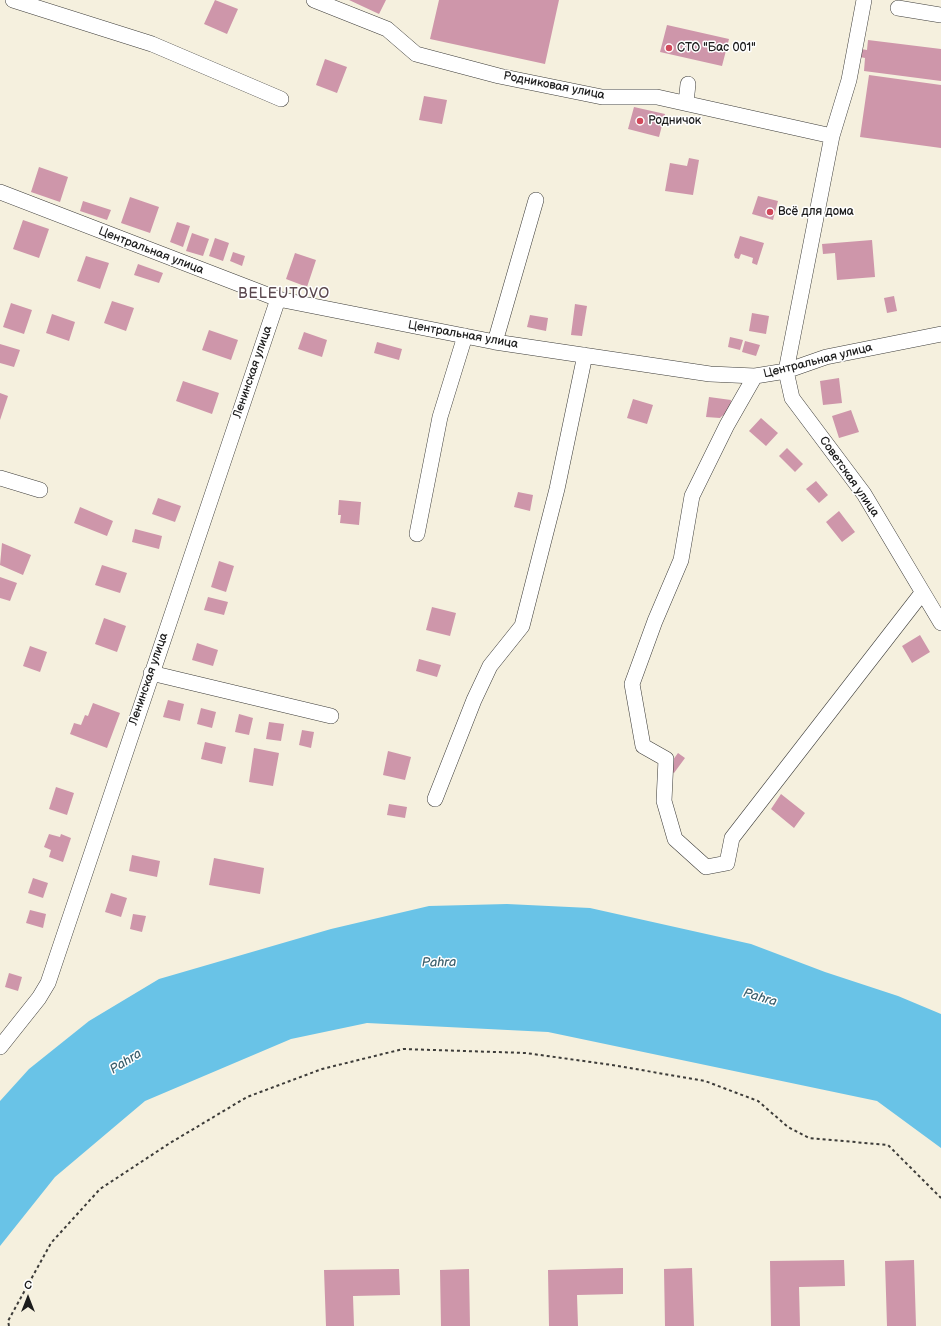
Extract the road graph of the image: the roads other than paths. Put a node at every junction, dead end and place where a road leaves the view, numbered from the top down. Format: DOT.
graph roads {
  1 [pos="13,0"];
  2 [pos="314,0"];
  3 [pos="864,0"];
  4 [pos="898,8"];
  5 [pos="941,9"];
  6 [pos="924,12"];
  7 [pos="941,15"];
  8 [pos="688,84"];
  9 [pos="281,99"];
  10 [pos="686,103"];
  11 [pos="817,123"];
  12 [pos="832,136"];
  13 [pos="0,192"];
  14 [pos="536,200"];
  15 [pos="278,299"];
  16 [pos="941,334"];
  17 [pos="465,336"];
  18 [pos="495,342"];
  19 [pos="585,355"];
  20 [pos="786,371"];
  21 [pos="754,376"];
  22 [pos="0,478"];
  23 [pos="40,490"];
  24 [pos="418,534"];
  25 [pos="922,593"];
  26 [pos="941,623"];
  27 [pos="152,673"];
  28 [pos="331,716"];
  29 [pos="435,799"];
  30 [pos="0,1048"];
  1 -- 9 [label="street"];
  2 -- 10 [label="street, Родниковая улица"];
  3 -- 12 [label="street"];
  4 -- 6 [label="street"];
  5 -- 6 [label="street"];
  6 -- 7 [label="street"];
  8 -- 10 [label="street"];
  10 -- 12 [label="street, Родниковая улица"];
  11 -- 12 [label="street"];
  12 -- 20 [label="street"];
  13 -- 15 [label="street, Центральная улица"];
  14 -- 18 [label="street"];
  15 -- 17 [label="street, Центральная улица"];
  15 -- 27 [label="street, Ленинская улица"];
  16 -- 20 [label="street, Центральная улица"];
  17 -- 18 [label="street, Центральная улица"];
  17 -- 24 [label="street"];
  18 -- 19 [label="street, Центральная улица"];
  19 -- 21 [label="street, Центральная улица"];
  19 -- 29 [label="street"];
  20 -- 21 [label="street, Центральная улица"];
  20 -- 25 [label="street, Советская улица"];
  21 -- 25 [label="street"];
  22 -- 23 [label="street"];
  25 -- 26 [label="street, Советская улица"];
  27 -- 28 [label="street"];
  27 -- 30 [label="street, Ленинская улица"];
}
